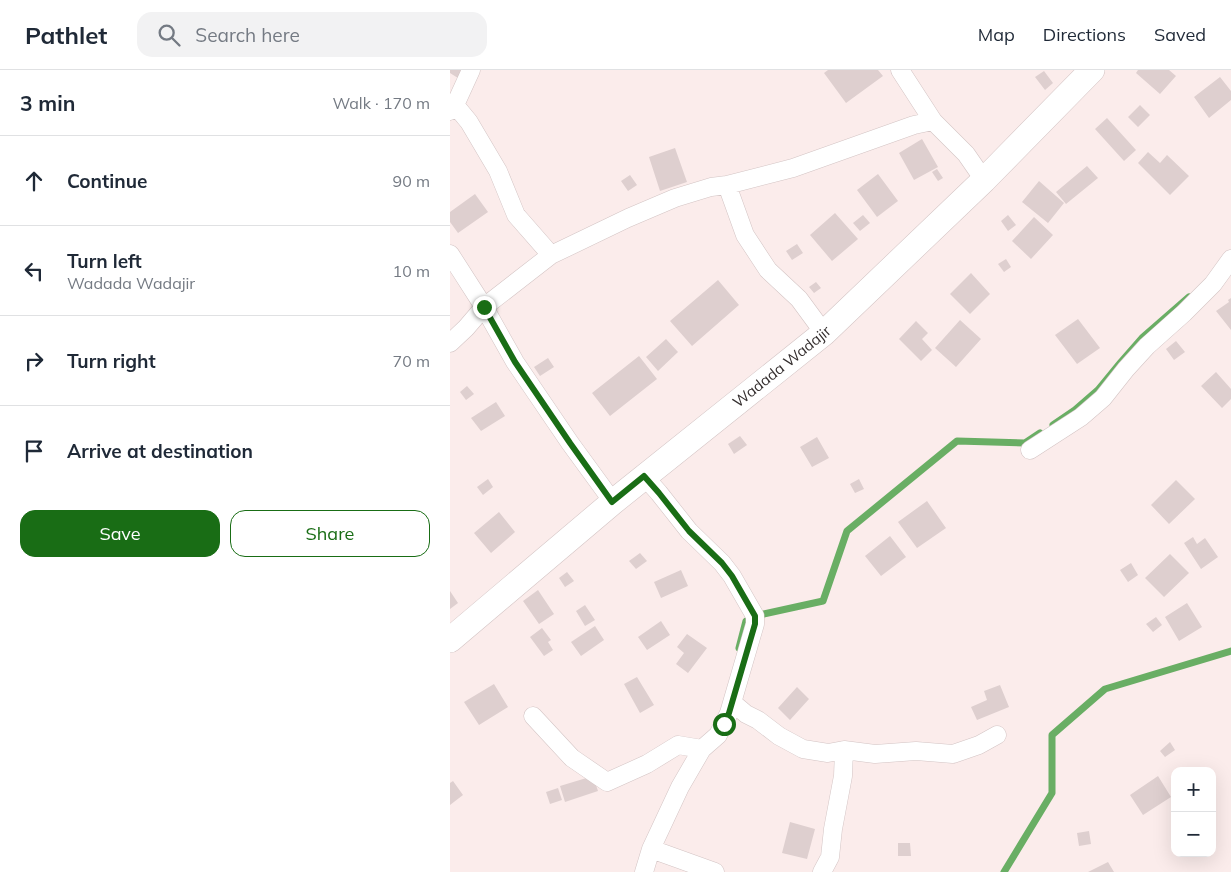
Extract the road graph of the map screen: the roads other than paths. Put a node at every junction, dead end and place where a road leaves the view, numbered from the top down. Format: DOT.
graph roads {
  1 [pos="471,70"];
  2 [pos="900,70"];
  3 [pos="1092,70"];
  4 [pos="452,108"];
  5 [pos="933,121"];
  6 [pos="984,180"];
  7 [pos="727,185"];
  8 [pos="450,254"];
  9 [pos="551,255"];
  10 [pos="1231,259"];
  11 [pos="484,307"];
  12 [pos="824,332"];
  13 [pos="450,343"];
  14 [pos="1030,450"];
  15 [pos="644,476"];
  16 [pos="612,502"];
  17 [pos="450,640"];
  18 [pos="732,703"];
  19 [pos="533,716"];
  20 [pos="997,735"];
  21 [pos="702,749"];
  22 [pos="844,750"];
  23 [pos="651,849"];
  24 [pos="644,872"];
  25 [pos="715,872"];
  26 [pos="822,872"];
  1 -- 4 [label="street"];
  2 -- 5 [label="street"];
  3 -- 6 [label="street, Wadada Wadajir"];
  4 -- 9 [label="street"];
  5 -- 6 [label="street"];
  5 -- 7 [label="street"];
  6 -- 12 [label="street, Wadada Wadajir"];
  7 -- 9 [label="street"];
  7 -- 12 [label="street"];
  8 -- 11 [label="street"];
  9 -- 11 [label="street"];
  10 -- 14 [label="street"];
  11 -- 13 [label="street"];
  11 -- 16 [label="street"];
  12 -- 15 [label="street, Wadada Wadajir"];
  15 -- 16 [label="street, Wadada Wadajir"];
  15 -- 18 [label="street"];
  16 -- 17 [label="street, Wadada Wadajir"];
  18 -- 21 [label="street"];
  18 -- 22 [label="street"];
  19 -- 21 [label="street"];
  20 -- 22 [label="street"];
  21 -- 23 [label="street"];
  22 -- 26 [label="street"];
  23 -- 24 [label="street"];
  23 -- 25 [label="street"];
}
